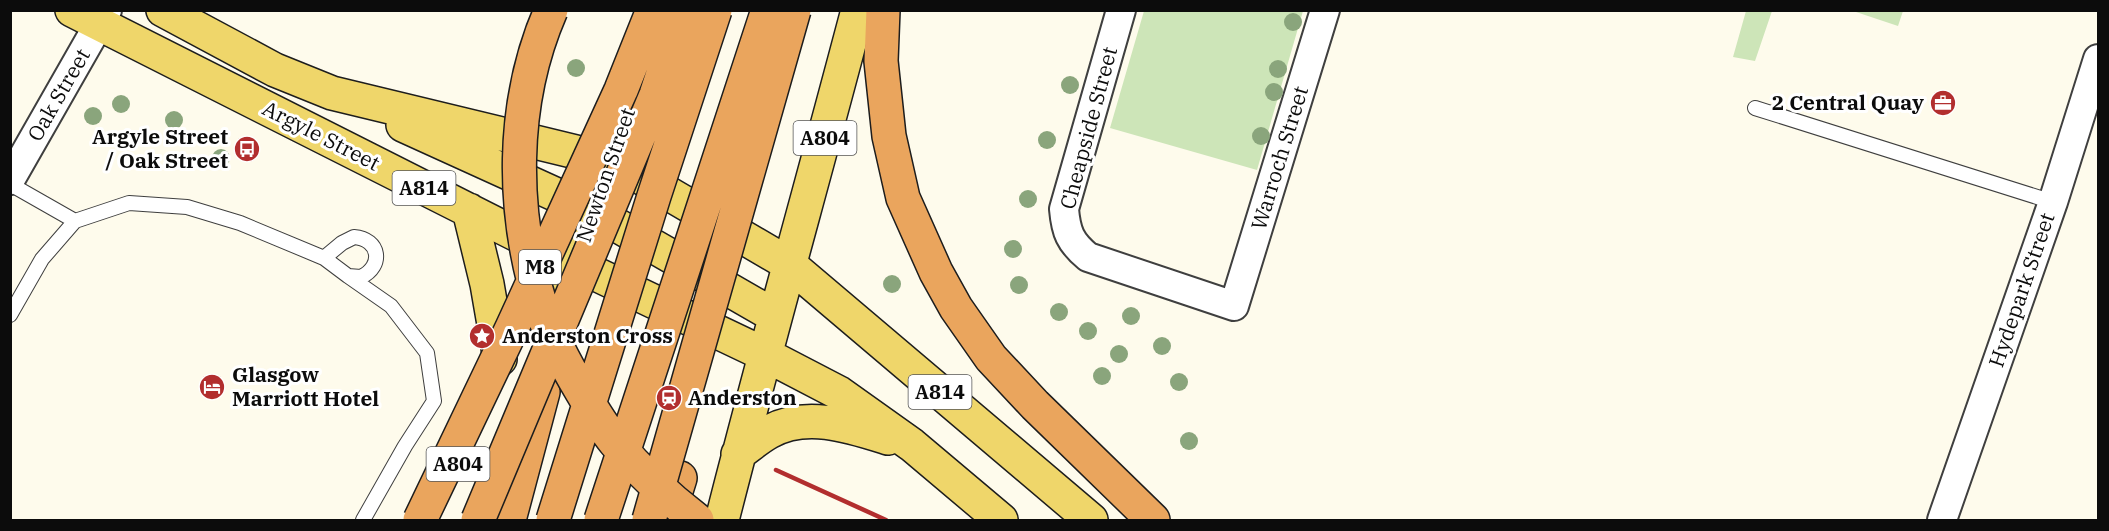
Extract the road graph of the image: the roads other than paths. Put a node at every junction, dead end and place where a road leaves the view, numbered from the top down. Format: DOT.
graph roads {
  1 [pos="163,10"];
  2 [pos="551,10"];
  3 [pos="653,10"];
  4 [pos="661,10"];
  5 [pos="684,10"];
  6 [pos="715,10"];
  7 [pos="768,10"];
  8 [pos="794,10"];
  9 [pos="816,10"];
  10 [pos="858,10"];
  11 [pos="883,10"];
  12 [pos="1121,10"];
  13 [pos="1325,10"];
  14 [pos="93,15"];
  15 [pos="2098,59"];
  16 [pos="332,93"];
  17 [pos="1755,108"];
  18 [pos="613,161"];
  19 [pos="10,182"];
  20 [pos="2053,202"];
  21 [pos="470,210"];
  22 [pos="594,212"];
  23 [pos="75,221"];
  24 [pos="324,258"];
  25 [pos="575,264"];
  26 [pos="789,264"];
  27 [pos="348,276"];
  28 [pos="1234,306"];
  29 [pos="10,315"];
  30 [pos="775,316"];
  31 [pos="764,354"];
  32 [pos="500,359"];
  33 [pos="912,445"];
  34 [pos="738,454"];
  35 [pos="680,478"];
  36 [pos="363,520"];
  37 [pos="420,520"];
  38 [pos="433,520"];
  39 [pos="478,520"];
  40 [pos="509,520"];
  41 [pos="553,520"];
  42 [pos="601,520"];
  43 [pos="649,520"];
  44 [pos="667,520"];
  45 [pos="672,520"];
  46 [pos="697,520"];
  47 [pos="722,520"];
  48 [pos="1000,520"];
  49 [pos="1091,520"];
  50 [pos="1153,520"];
  51 [pos="1942,520"];
  1 -- 16 [label="main road, Argyle Street / A814"];
  2 -- 46 [label="highway, bridge"];
  3 -- 37 [label="highway, M8, bridge"];
  4 -- 18 [label="main road, Newton Street / A804"];
  5 -- 39 [label="highway, bridge"];
  6 -- 41 [label="highway, bridge"];
  7 -- 42 [label="highway, bridge"];
  8 -- 43 [label="highway, bridge"];
  9 -- 35 [label="highway"];
  10 -- 26 [label="main road, A804"];
  11 -- 50 [label="highway"];
  12 -- 28 [label="street, Cheapside Street"];
  13 -- 28 [label="street, Warroch Street"];
  14 -- 19 [label="street, Oak Street"];
  14 -- 21 [label="main road, Argyle Street / A814"];
  15 -- 20 [label="street, Hydepark Street"];
  16 -- 18 [label="main road, Argyle Street / A814"];
  16 -- 22 [label="main road"];
  17 -- 20 [label="lane"];
  18 -- 22 [label="main road, Newton Street / A804"];
  18 -- 26 [label="main road, Argyle Street / A814"];
  19 -- 23 [label="lane"];
  20 -- 51 [label="street, Hydepark Street"];
  21 -- 25 [label="main road, Argyle Street / A814"];
  21 -- 32 [label="main road"];
  22 -- 25 [label="main road, Newton Street / A804"];
  22 -- 30 [label="main road"];
  23 -- 24 [label="lane"];
  23 -- 29 [label="lane"];
  24 -- 27 [label="lane"];
  24 -- 27 [label="lane"];
  25 -- 31 [label="main road, Argyle Street / A814"];
  25 -- 32 [label="main road, Newton Street / A804"];
  25 -- 40 [label="highway, M8"];
  26 -- 30 [label="main road, A804"];
  26 -- 49 [label="main road, A814"];
  27 -- 36 [label="lane"];
  30 -- 31 [label="main road, A804"];
  31 -- 33 [label="main road, A814"];
  31 -- 34 [label="main road, A804"];
  32 -- 38 [label="main road, Newton Street / A804"];
  33 -- 34 [label="main road"];
  33 -- 48 [label="main road, A814"];
  34 -- 47 [label="main road, A804"];
  35 -- 44 [label="highway"];
  35 -- 45 [label="highway"];
}
